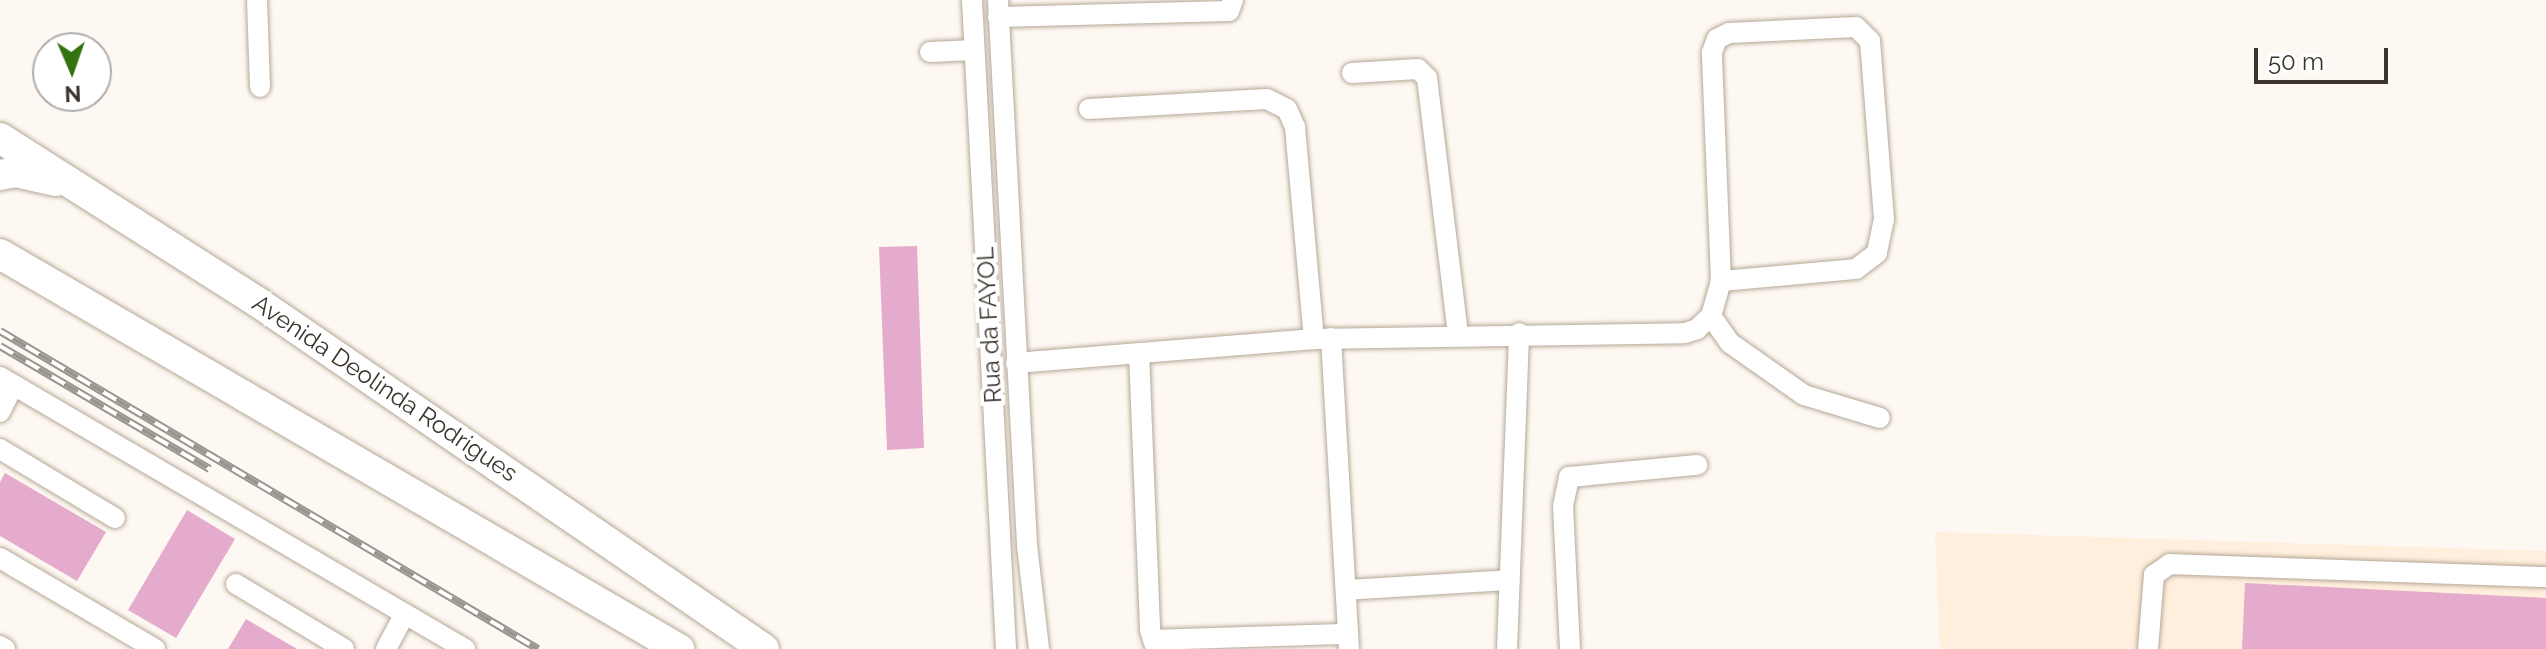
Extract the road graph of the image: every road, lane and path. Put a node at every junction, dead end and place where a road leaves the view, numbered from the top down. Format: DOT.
graph roads {
  1 [pos="257,0"];
  2 [pos="972,0"];
  3 [pos="1233,0"];
  4 [pos="998,9"];
  5 [pos="974,50"];
  6 [pos="930,52"];
  7 [pos="1352,73"];
  8 [pos="260,87"];
  9 [pos="1089,109"];
  10 [pos="0,138"];
  11 [pos="0,175"];
  12 [pos="89,191"];
  13 [pos="0,243"];
  14 [pos="0,254"];
  15 [pos="36,273"];
  16 [pos="1721,281"];
  17 [pos="1711,316"];
  18 [pos="1519,333"];
  19 [pos="1458,334"];
  20 [pos="1322,338"];
  21 [pos="1139,353"];
  22 [pos="1016,363"];
  23 [pos="7,381"];
  24 [pos="0,412"];
  25 [pos="1880,418"];
  26 [pos="0,449"];
  27 [pos="1697,465"];
  28 [pos="115,518"];
  29 [pos="0,558"];
  30 [pos="2546,577"];
  31 [pos="1510,580"];
  32 [pos="236,584"];
  33 [pos="1346,590"];
  34 [pos="405,614"];
  35 [pos="1348,642"];
  36 [pos="1155,645"];
  37 [pos="0,646"];
  38 [pos="5,649"];
  39 [pos="155,649"];
  40 [pos="344,649"];
  41 [pos="386,649"];
  42 [pos="465,649"];
  43 [pos="679,649"];
  44 [pos="764,649"];
  45 [pos="1006,649"];
  46 [pos="1039,649"];
  47 [pos="1507,649"];
  48 [pos="1570,649"];
  49 [pos="2148,649"];
  1 -- 8 [label="street"];
  2 -- 5 [label="street, Rua da FAYOL"];
  3 -- 4 [label="street"];
  4 -- 22 [label="street, Rua da FAYOL"];
  5 -- 6 [label="street"];
  5 -- 45 [label="street, Rua da FAYOL"];
  7 -- 19 [label="street"];
  9 -- 20 [label="street"];
  10 -- 12 [label="highway, Avenida Deolinda Rodrigues"];
  11 -- 12 [label="highway"];
  12 -- 44 [label="highway, Avenida Deolinda Rodrigues"];
  13 -- 15 [label="highway"];
  14 -- 15 [label="highway"];
  15 -- 43 [label="highway"];
  16 -- 16 [label="street"];
  16 -- 17 [label="street"];
  17 -- 18 [label="street"];
  17 -- 25 [label="street"];
  18 -- 19 [label="street"];
  18 -- 31 [label="street"];
  19 -- 20 [label="street"];
  20 -- 21 [label="street"];
  20 -- 33 [label="street"];
  21 -- 22 [label="street"];
  21 -- 36 [label="street"];
  22 -- 46 [label="street, Rua da FAYOL"];
  23 -- 24 [label="street"];
  23 -- 34 [label="street"];
  26 -- 28 [label="street"];
  27 -- 48 [label="street"];
  29 -- 39 [label="street"];
  30 -- 49 [label="street"];
  31 -- 33 [label="street"];
  31 -- 47 [label="street"];
  32 -- 40 [label="street"];
  33 -- 35 [label="street"];
  34 -- 41 [label="street"];
  34 -- 42 [label="street"];
  35 -- 36 [label="street"];
  37 -- 38 [label="street"];
}
